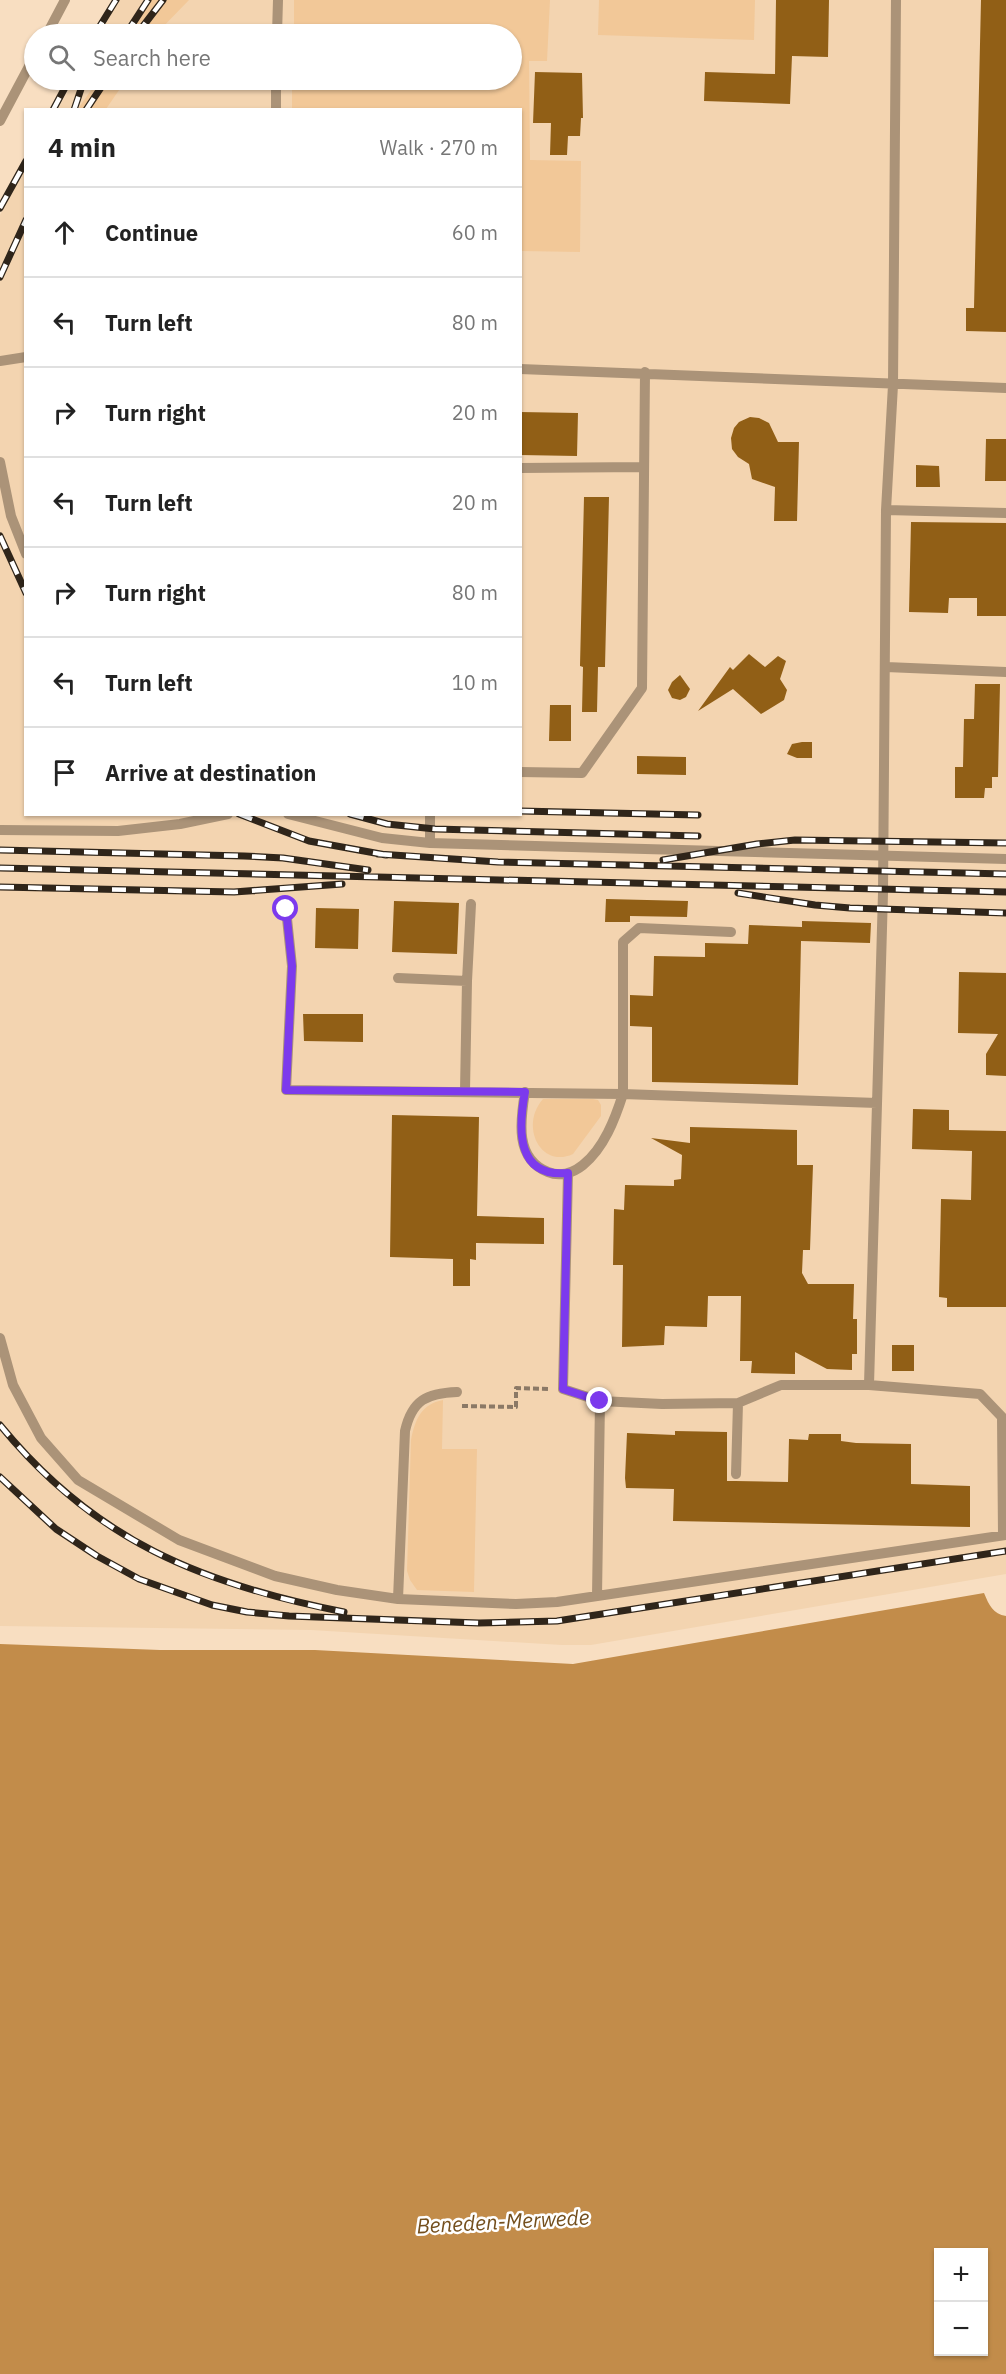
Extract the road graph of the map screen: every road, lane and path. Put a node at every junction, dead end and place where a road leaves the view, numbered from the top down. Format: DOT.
graph roads {
  1 [pos="65,0"];
  2 [pos="278,0"];
  3 [pos="896,0"];
  4 [pos="52,24"];
  5 [pos="277,24"];
  6 [pos="24,76"];
  7 [pos="276,90"];
  8 [pos="276,108"];
  9 [pos="0,121"];
  10 [pos="24,357"];
  11 [pos="2,360"];
  12 [pos="522,369"];
  13 [pos="645,372"];
  14 [pos="0,373"];
  15 [pos="893,385"];
  16 [pos="1006,388"];
  17 [pos="0,462"];
  18 [pos="644,467"];
  19 [pos="522,468"];
  20 [pos="886,510"];
  21 [pos="1006,513"];
  22 [pos="24,549"];
  23 [pos="886,667"];
  24 [pos="1006,672"];
  25 [pos="522,772"];
  26 [pos="218,816"];
  27 [pos="296,816"];
  28 [pos="430,816"];
  29 [pos="0,830"];
  30 [pos="430,843"];
  31 [pos="882,856"];
  32 [pos="1006,859"];
  33 [pos="471,904"];
  34 [pos="286,909"];
  35 [pos="731,932"];
  36 [pos="398,978"];
  37 [pos="467,981"];
  38 [pos="465,1091"];
  39 [pos="525,1092"];
  40 [pos="623,1094"];
  41 [pos="877,1103"];
  42 [pos="568,1173"];
  43 [pos="0,1338"];
  44 [pos="869,1385"];
  45 [pos="563,1389"];
  46 [pos="456,1392"];
  47 [pos="600,1401"];
  48 [pos="738,1403"];
  49 [pos="736,1474"];
  50 [pos="1005,1535"];
  51 [pos="597,1596"];
  52 [pos="398,1599"];
  1 -- 4 [label="lane"];
  2 -- 5 [label="lane"];
  3 -- 15 [label="lane"];
  6 -- 9 [label="lane"];
  7 -- 8 [label="lane"];
  10 -- 11 [label="lane"];
  11 -- 14 [label="lane"];
  12 -- 13 [label="lane"];
  13 -- 15 [label="lane"];
  13 -- 18 [label="lane"];
  15 -- 16 [label="lane"];
  15 -- 20 [label="lane"];
  17 -- 22 [label="lane"];
  18 -- 19 [label="lane"];
  18 -- 25 [label="lane"];
  20 -- 21 [label="lane"];
  20 -- 23 [label="lane"];
  23 -- 24 [label="lane"];
  23 -- 31 [label="lane"];
  26 -- 29 [label="lane"];
  27 -- 30 [label="lane"];
  28 -- 30 [label="lane"];
  30 -- 31 [label="lane"];
  31 -- 32 [label="lane"];
  31 -- 41 [label="lane"];
  33 -- 37 [label="lane"];
  34 -- 38 [label="lane"];
  35 -- 40 [label="lane"];
  36 -- 37 [label="lane"];
  37 -- 38 [label="lane"];
  38 -- 39 [label="lane"];
  39 -- 40 [label="lane"];
  39 -- 42 [label="lane"];
  40 -- 41 [label="lane"];
  40 -- 42 [label="lane"];
  41 -- 44 [label="lane"];
  42 -- 45 [label="lane"];
  43 -- 52 [label="lane"];
  44 -- 48 [label="lane"];
  44 -- 50 [label="lane"];
  45 -- 46 [label="path"];
  45 -- 47 [label="lane"];
  46 -- 52 [label="lane"];
  47 -- 48 [label="lane"];
  47 -- 51 [label="lane"];
  48 -- 49 [label="lane"];
  50 -- 51 [label="lane"];
  51 -- 52 [label="lane"];
}
